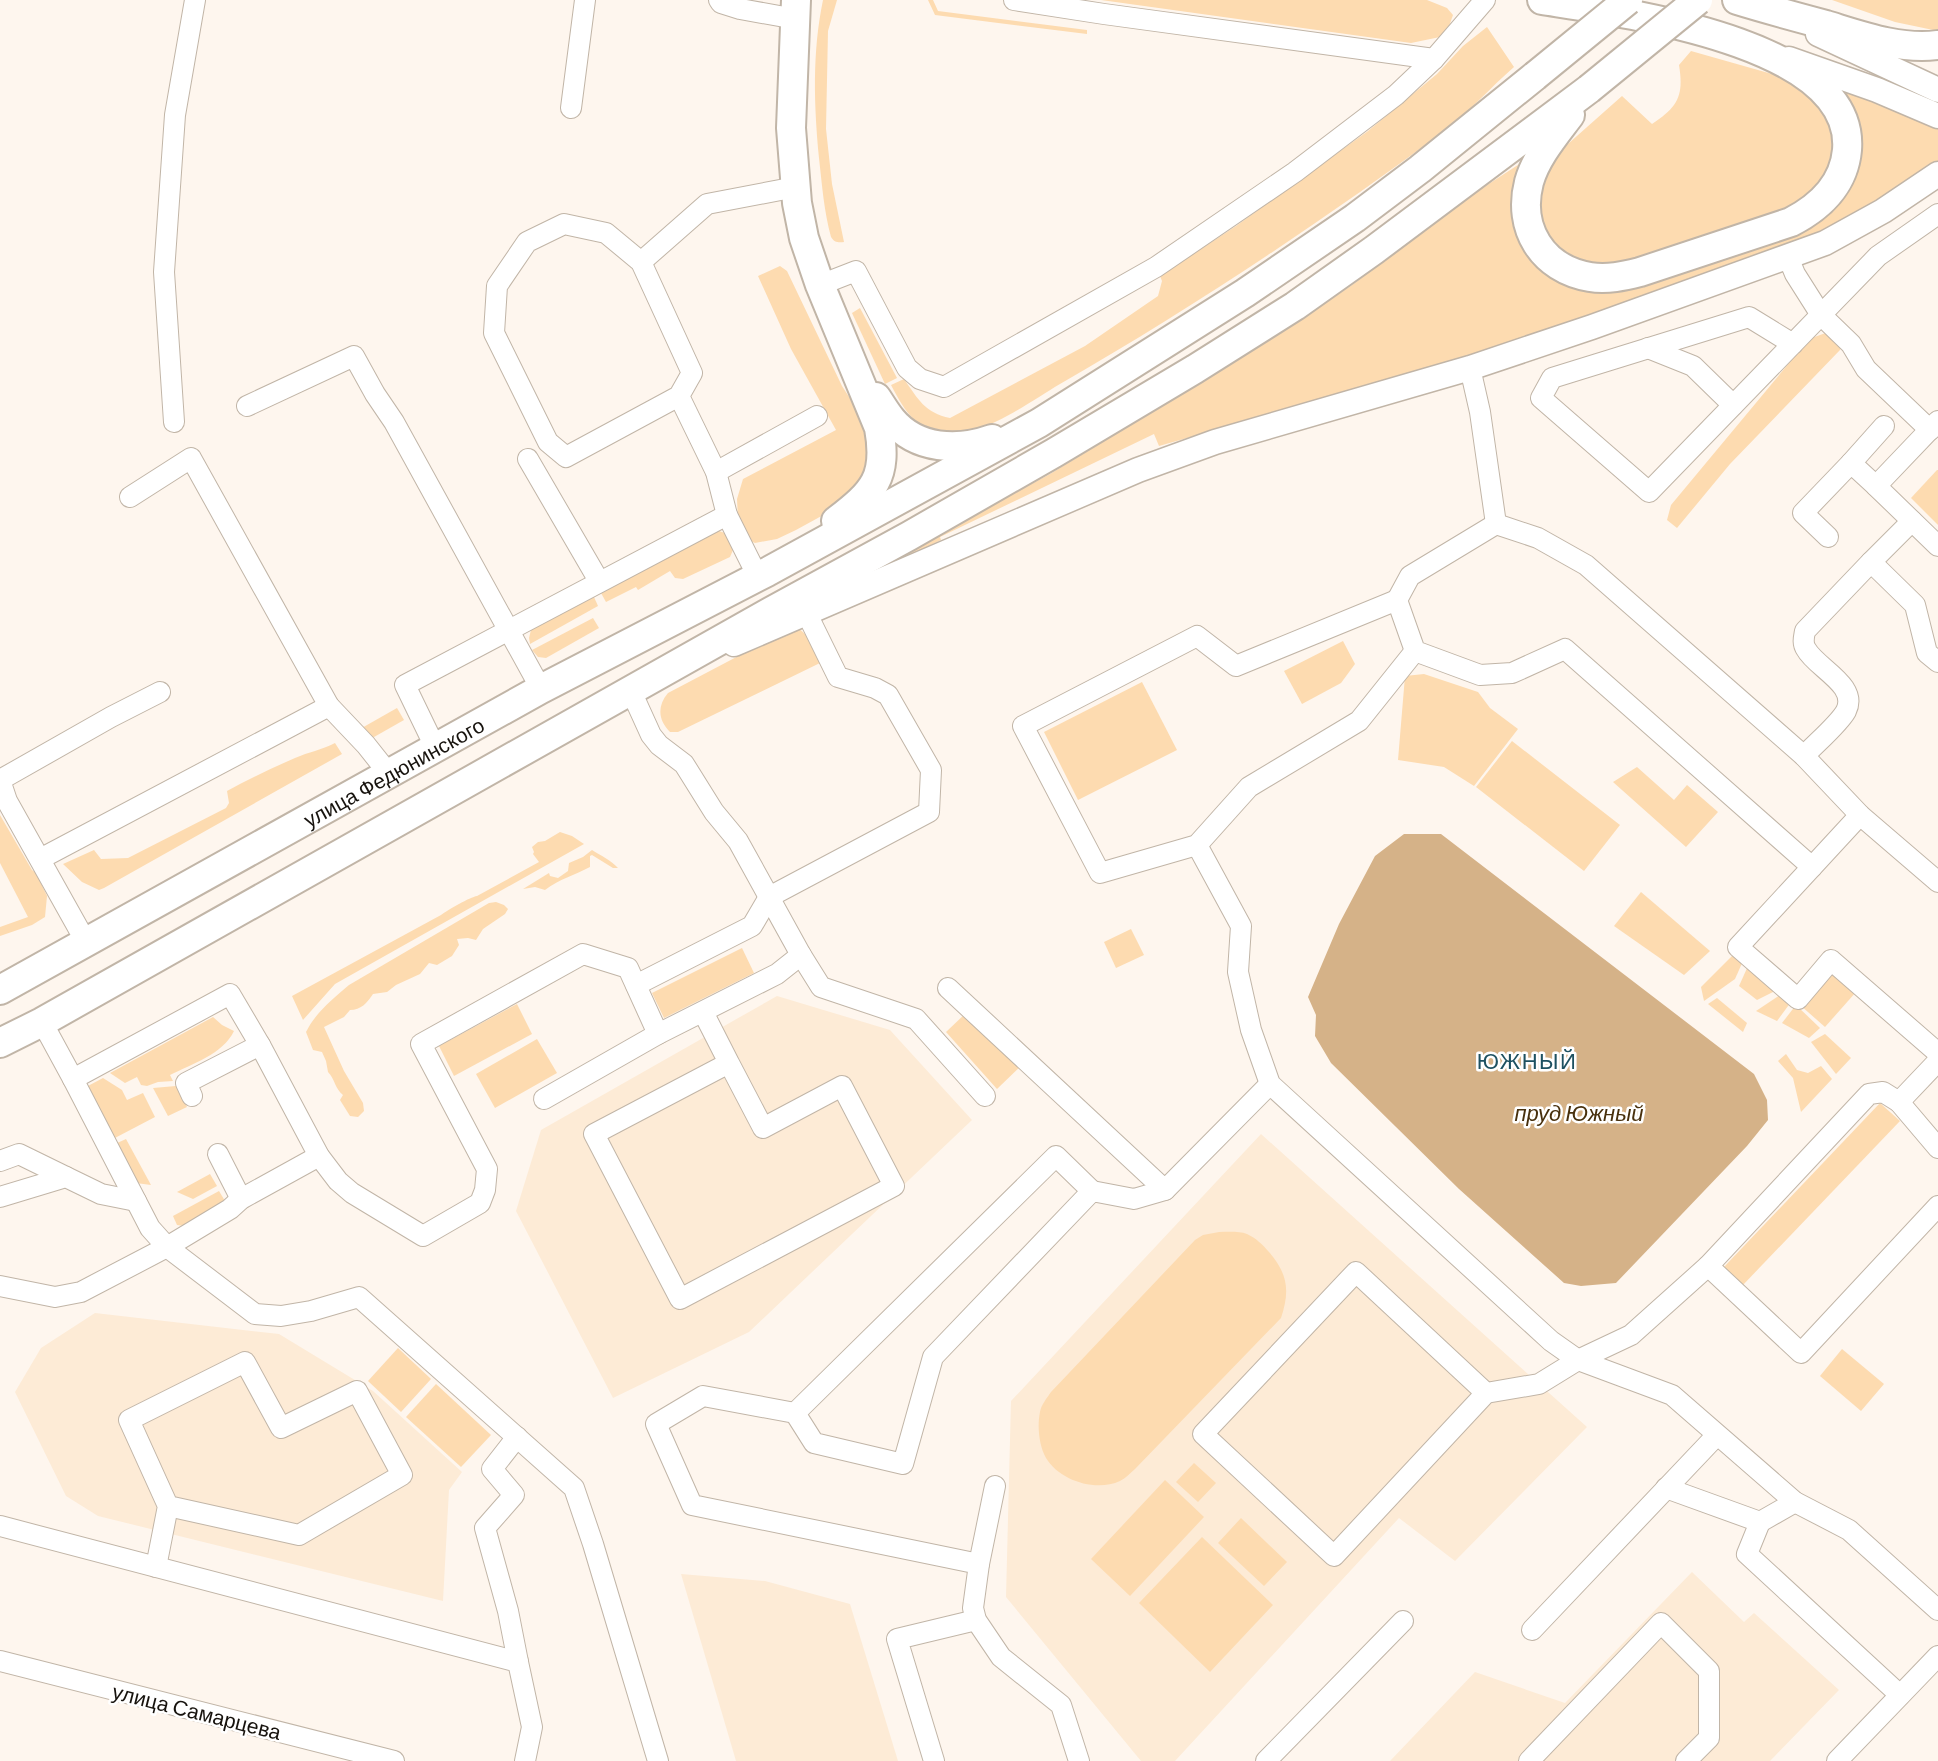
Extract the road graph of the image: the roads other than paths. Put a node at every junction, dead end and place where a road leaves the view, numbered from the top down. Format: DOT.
graph roads {
  1 [pos="195,0"];
  2 [pos="585,0"];
  3 [pos="718,0"];
  4 [pos="1014,0"];
  5 [pos="1485,0"];
  6 [pos="1628,0"];
  7 [pos="1698,0"];
  8 [pos="1551,1"];
  9 [pos="1743,2"];
  10 [pos="798,6"];
  11 [pos="1744,44"];
  12 [pos="1938,45"];
  13 [pos="1434,59"];
  14 [pos="1589,89"];
  15 [pos="1938,90"];
  16 [pos="572,108"];
  17 [pos="1938,116"];
  18 [pos="1938,174"];
  19 [pos="796,187"];
  20 [pos="1938,214"];
  21 [pos="1788,257"];
  22 [pos="641,262"];
  23 [pos="820,285"];
  24 [pos="1821,315"];
  25 [pos="1793,344"];
  26 [pos="1648,348"];
  27 [pos="855,366"];
  28 [pos="1470,368"];
  29 [pos="679,396"];
  30 [pos="1733,405"];
  31 [pos="247,406"];
  32 [pos="817,416"];
  33 [pos="174,422"];
  34 [pos="1039,423"];
  35 [pos="1934,425"];
  36 [pos="1884,426"];
  37 [pos="528,459"];
  38 [pos="1851,463"];
  39 [pos="716,472"];
  40 [pos="1876,486"];
  41 [pos="130,497"];
  42 [pos="727,515"];
  43 [pos="1912,521"];
  44 [pos="1496,524"];
  45 [pos="1828,537"];
  46 [pos="1938,546"];
  47 [pos="1871,562"];
  48 [pos="762,574"];
  49 [pos="599,581"];
  50 [pos="1397,600"];
  51 [pos="807,614"];
  52 [pos="508,629"];
  53 [pos="1415,651"];
  54 [pos="1938,662"];
  55 [pos="657,676"];
  56 [pos="541,689"];
  57 [pos="631,691"];
  58 [pos="160,692"];
  59 [pos="329,706"];
  60 [pos="435,747"];
  61 [pos="1804,756"];
  62 [pos="389,774"];
  63 [pos="1860,815"];
  64 [pos="1197,845"];
  65 [pos="40,859"];
  66 [pos="1812,867"];
  67 [pos="1934,870"];
  68 [pos="769,897"];
  69 [pos="86,942"];
  70 [pos="801,955"];
  71 [pos="7,985"];
  72 [pos="636,985"];
  73 [pos="948,988"];
  74 [pos="703,1011"];
  75 [pos="39,1024"];
  76 [pos="658,1034"];
  77 [pos="260,1044"];
  78 [pos="0,1045"];
  79 [pos="1938,1053"];
  80 [pos="1938,1061"];
  81 [pos="729,1063"];
  82 [pos="73,1079"];
  83 [pos="1270,1084"];
  84 [pos="192,1096"];
  85 [pos="985,1096"];
  86 [pos="544,1099"];
  87 [pos="1899,1102"];
  88 [pos="1935,1139"];
  89 [pos="218,1154"];
  90 [pos="319,1156"];
  91 [pos="0,1161"];
  92 [pos="66,1177"];
  93 [pos="1165,1190"];
  94 [pos="1092,1191"];
  95 [pos="0,1197"];
  96 [pos="241,1199"];
  97 [pos="136,1201"];
  98 [pos="1938,1206"];
  99 [pos="167,1247"];
  100 [pos="1708,1266"];
  101 [pos="0,1286"];
  102 [pos="1578,1360"];
  103 [pos="1486,1393"];
  104 [pos="795,1413"];
  105 [pos="1716,1436"];
  106 [pos="517,1437"];
  107 [pos="995,1486"];
  108 [pos="1666,1488"];
  109 [pos="1795,1502"];
  110 [pos="168,1506"];
  111 [pos="1760,1522"];
  112 [pos="0,1526"];
  113 [pos="979,1564"];
  114 [pos="156,1567"];
  115 [pos="1936,1603"];
  116 [pos="975,1620"];
  117 [pos="1403,1621"];
  118 [pos="1532,1630"];
  119 [pos="1938,1656"];
  120 [pos="0,1661"];
  121 [pos="518,1662"];
  122 [pos="1900,1695"];
  123 [pos="394,1761"];
  124 [pos="525,1761"];
  125 [pos="658,1761"];
  126 [pos="934,1761"];
  127 [pos="1079,1761"];
  128 [pos="1266,1761"];
  129 [pos="1529,1761"];
  130 [pos="1686,1761"];
  131 [pos="1836,1761"];
  1 -- 33 [label="street"];
  2 -- 16 [label="street"];
  3 -- 10 [label="street"];
  4 -- 13 [label="street"];
  5 -- 13 [label="street"];
  6 -- 34 [label="highway, bridge"];
  7 -- 14 [label="highway, bridge"];
  8 -- 11 [label="highway"];
  9 -- 12 [label="highway"];
  9 -- 15 [label="main road"];
  10 -- 19 [label="highway"];
  11 -- 14 [label="highway"];
  11 -- 17 [label="main road"];
  13 -- 23 [label="street"];
  14 -- 55 [label="highway"];
  18 -- 21 [label="main road"];
  19 -- 22 [label="street"];
  19 -- 23 [label="highway"];
  20 -- 24 [label="street"];
  21 -- 24 [label="street"];
  21 -- 28 [label="main road"];
  22 -- 29 [label="street"];
  22 -- 29 [label="street"];
  23 -- 27 [label="highway"];
  24 -- 25 [label="street"];
  24 -- 35 [label="street"];
  25 -- 26 [label="street"];
  25 -- 30 [label="street"];
  26 -- 30 [label="street"];
  26 -- 30 [label="street"];
  27 -- 34 [label="highway"];
  27 -- 48 [label="highway"];
  28 -- 44 [label="street"];
  28 -- 51 [label="main road"];
  29 -- 39 [label="street"];
  31 -- 52 [label="street"];
  32 -- 39 [label="street"];
  34 -- 48 [label="highway"];
  35 -- 40 [label="street"];
  36 -- 38 [label="street"];
  37 -- 49 [label="street"];
  38 -- 40 [label="street"];
  38 -- 45 [label="street"];
  39 -- 42 [label="street"];
  40 -- 43 [label="street"];
  41 -- 59 [label="street"];
  42 -- 48 [label="street"];
  42 -- 49 [label="street"];
  43 -- 46 [label="street"];
  43 -- 47 [label="street"];
  44 -- 50 [label="street"];
  44 -- 61 [label="street"];
  47 -- 54 [label="street"];
  47 -- 61 [label="street"];
  48 -- 56 [label="highway, улица Федюнинского"];
  49 -- 52 [label="street"];
  50 -- 53 [label="street"];
  50 -- 64 [label="street"];
  51 -- 55 [label="main road"];
  51 -- 68 [label="street"];
  52 -- 56 [label="street"];
  52 -- 60 [label="street"];
  53 -- 64 [label="street"];
  53 -- 66 [label="street"];
  55 -- 57 [label="highway"];
  56 -- 60 [label="highway, улица Федюнинского"];
  57 -- 68 [label="street"];
  57 -- 75 [label="highway"];
  58 -- 65 [label="street"];
  59 -- 62 [label="street"];
  59 -- 65 [label="street"];
  60 -- 62 [label="highway, улица Федюнинского"];
  61 -- 63 [label="street"];
  62 -- 69 [label="highway, улица Федюнинского"];
  63 -- 66 [label="street"];
  63 -- 67 [label="street"];
  64 -- 83 [label="street"];
  65 -- 69 [label="street"];
  66 -- 79 [label="street"];
  68 -- 70 [label="street"];
  68 -- 72 [label="street"];
  69 -- 71 [label="highway, улица Федюнинского"];
  70 -- 74 [label="street"];
  70 -- 85 [label="street"];
  72 -- 76 [label="street"];
  72 -- 90 [label="street"];
  73 -- 93 [label="street"];
  74 -- 76 [label="street"];
  74 -- 81 [label="street"];
  75 -- 78 [label="highway"];
  75 -- 82 [label="street"];
  76 -- 86 [label="street"];
  77 -- 82 [label="street"];
  77 -- 84 [label="street"];
  77 -- 90 [label="street"];
  80 -- 87 [label="street"];
  81 -- 81 [label="street"];
  82 -- 97 [label="street"];
  83 -- 93 [label="street"];
  83 -- 102 [label="street"];
  87 -- 88 [label="street"];
  87 -- 100 [label="street"];
  89 -- 96 [label="street"];
  90 -- 96 [label="street"];
  91 -- 92 [label="street"];
  92 -- 95 [label="street"];
  92 -- 97 [label="street"];
  93 -- 94 [label="street"];
  94 -- 104 [label="street"];
  94 -- 104 [label="street"];
  96 -- 99 [label="street"];
  97 -- 99 [label="street"];
  98 -- 100 [label="street"];
  99 -- 101 [label="street"];
  99 -- 106 [label="street"];
  100 -- 102 [label="street"];
  102 -- 103 [label="street"];
  102 -- 105 [label="street"];
  103 -- 103 [label="street"];
  104 -- 113 [label="street"];
  105 -- 108 [label="street"];
  105 -- 109 [label="street"];
  106 -- 121 [label="street"];
  106 -- 125 [label="street"];
  107 -- 113 [label="street"];
  108 -- 111 [label="street"];
  108 -- 118 [label="street"];
  109 -- 111 [label="street"];
  109 -- 115 [label="street"];
  110 -- 110 [label="street"];
  110 -- 114 [label="street"];
  111 -- 122 [label="street"];
  112 -- 114 [label="street"];
  113 -- 116 [label="street"];
  114 -- 121 [label="street"];
  116 -- 126 [label="street"];
  116 -- 127 [label="street"];
  117 -- 128 [label="street"];
  119 -- 122 [label="street"];
  120 -- 123 [label="street, улица Самарцева"];
  121 -- 124 [label="street"];
  122 -- 131 [label="street"];
  129 -- 130 [label="street"];
}
